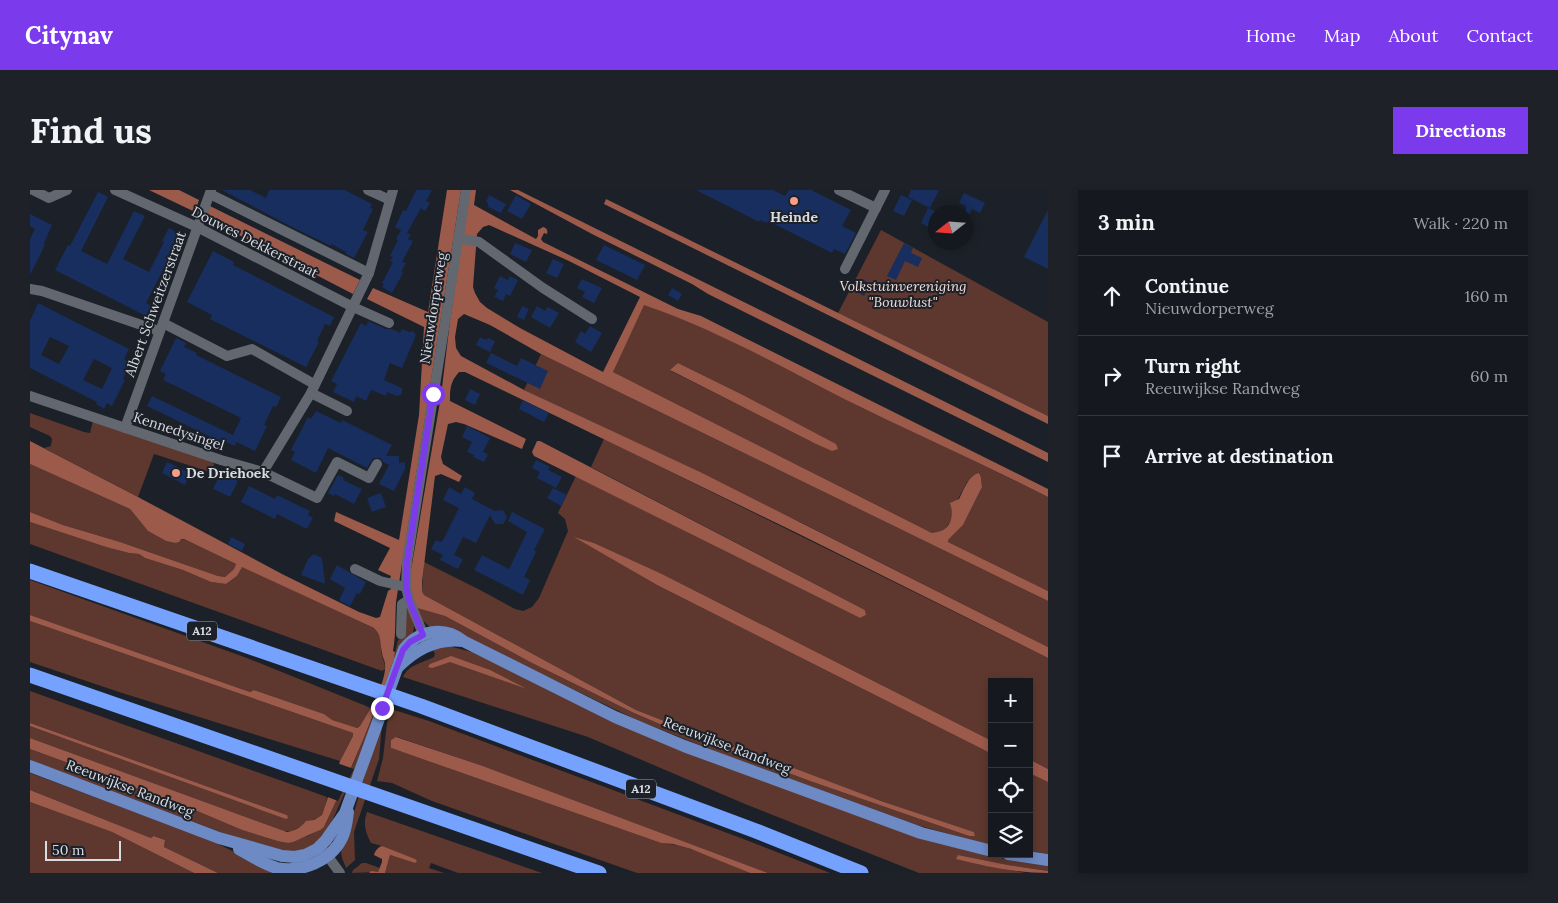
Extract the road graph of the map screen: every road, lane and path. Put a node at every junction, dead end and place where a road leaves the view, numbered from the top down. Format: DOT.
graph roads {
  1 [pos="33,190"];
  2 [pos="67,190"];
  3 [pos="115,190"];
  4 [pos="368,190"];
  5 [pos="393,190"];
  6 [pos="466,190"];
  7 [pos="839,190"];
  8 [pos="886,190"];
  9 [pos="211,192"];
  10 [pos="390,200"];
  11 [pos="876,208"];
  12 [pos="197,227"];
  13 [pos="460,239"];
  14 [pos="845,268"];
  15 [pos="369,273"];
  16 [pos="30,289"];
  17 [pos="353,307"];
  18 [pos="592,319"];
  19 [pos="390,323"];
  20 [pos="161,327"];
  21 [pos="313,389"];
  22 [pos="30,396"];
  23 [pos="347,411"];
  24 [pos="125,428"];
  25 [pos="376,464"];
  26 [pos="263,472"];
  27 [pos="355,569"];
  28 [pos="30,571"];
  29 [pos="404,586"];
  30 [pos="409,600"];
  31 [pos="401,634"];
  32 [pos="425,640"];
  33 [pos="30,675"];
  34 [pos="30,766"];
  35 [pos="988,850"];
  36 [pos="324,851"];
  37 [pos="1033,858"];
  38 [pos="1048,860"];
  39 [pos="340,873"];
  40 [pos="600,873"];
  41 [pos="861,873"];
  1 -- 2 [label="street"];
  3 -- 12 [label="street, Douwes Dekkerstraat"];
  4 -- 10 [label="street"];
  5 -- 10 [label="street"];
  6 -- 13 [label="street, Nieuwdorperweg"];
  7 -- 11 [label="street"];
  8 -- 11 [label="street"];
  9 -- 12 [label="street, Albert Schweitzerstraat"];
  9 -- 15 [label="street"];
  10 -- 15 [label="street"];
  11 -- 14 [label="street"];
  12 -- 17 [label="street, Douwes Dekkerstraat"];
  12 -- 20 [label="street, Albert Schweitzerstraat"];
  13 -- 18 [label="street, Nieuwdorperweg"];
  13 -- 29 [label="street, Nieuwdorperweg"];
  15 -- 17 [label="street"];
  16 -- 20 [label="street"];
  17 -- 19 [label="street, Douwes Dekkerstraat"];
  17 -- 21 [label="street"];
  20 -- 21 [label="street"];
  20 -- 24 [label="street, Albert Schweitzerstraat"];
  21 -- 23 [label="street"];
  21 -- 26 [label="street"];
  22 -- 24 [label="street, Kennedysingel"];
  24 -- 26 [label="street, Kennedysingel"];
  25 -- 26 [label="street, Kennedysingel"];
  27 -- 29 [label="street"];
  28 -- 41 [label="highway, A12"];
  29 -- 30 [label="street, Nieuwdorperweg"];
  30 -- 31 [label="street"];
  30 -- 32 [label="street, Nieuwdorperweg"];
  32 -- 35 [label="main road, Reeuwijkse Randweg"];
  32 -- 36 [label="main road, Reeuwijkse Randweg"];
  33 -- 40 [label="highway"];
  34 -- 36 [label="main road, Reeuwijkse Randweg"];
  36 -- 39 [label="street"];
  37 -- 38 [label="main road"];
}
